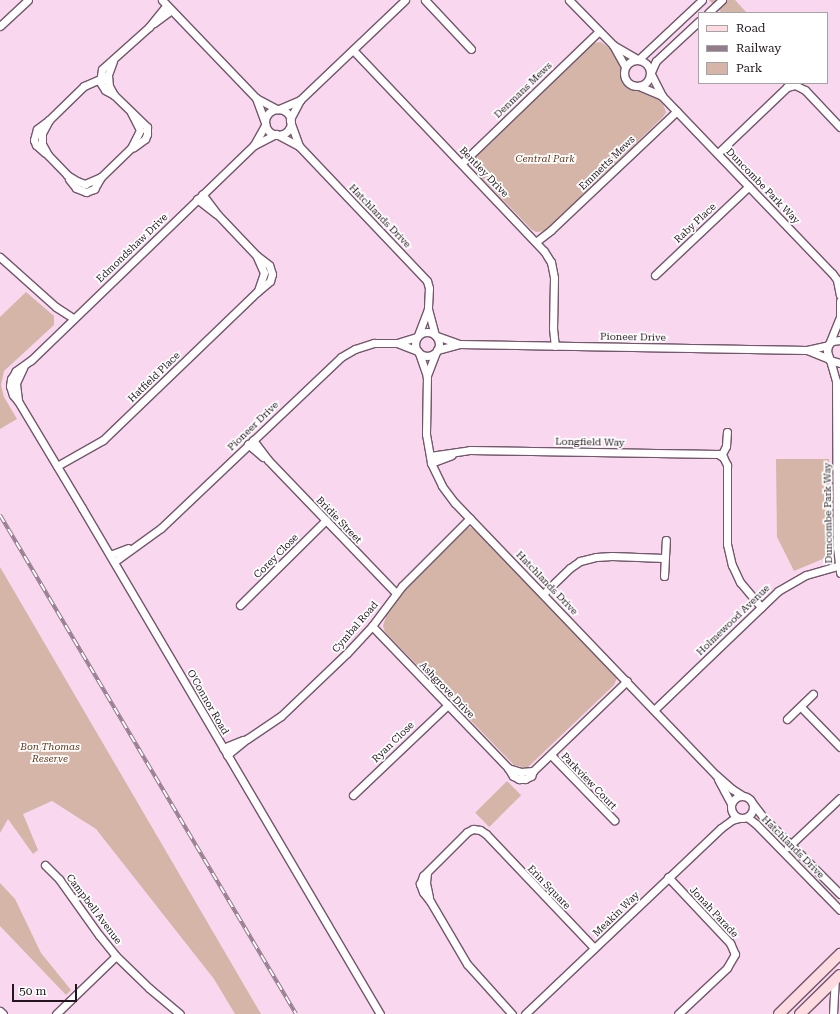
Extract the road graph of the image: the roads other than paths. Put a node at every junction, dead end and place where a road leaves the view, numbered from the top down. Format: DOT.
graph roads {
  1 [pos="28,0"];
  2 [pos="405,0"];
  3 [pos="425,0"];
  4 [pos="569,0"];
  5 [pos="702,0"];
  6 [pos="722,0"];
  7 [pos="167,5"];
  8 [pos="709,12"];
  9 [pos="698,22"];
  10 [pos="0,26"];
  11 [pos="599,31"];
  12 [pos="613,45"];
  13 [pos="471,49"];
  14 [pos="353,50"];
  15 [pos="638,59"];
  16 [pos="625,67"];
  17 [pos="651,73"];
  18 [pos="102,81"];
  19 [pos="639,86"];
  20 [pos="662,96"];
  21 [pos="256,98"];
  22 [pos="300,100"];
  23 [pos="278,109"];
  24 [pos="677,111"];
  25 [pos="290,120"];
  26 [pos="265,124"];
  27 [pos="840,127"];
  28 [pos="277,134"];
  29 [pos="254,145"];
  30 [pos="299,146"];
  31 [pos="718,153"];
  32 [pos="462,164"];
  33 [pos="749,186"];
  34 [pos="200,197"];
  35 [pos="538,243"];
  36 [pos="0,257"];
  37 [pos="655,275"];
  38 [pos="840,295"];
  39 [pos="840,301"];
  40 [pos="428,309"];
  41 [pos="840,320"];
  42 [pos="71,321"];
  43 [pos="436,335"];
  44 [pos="418,336"];
  45 [pos="840,340"];
  46 [pos="397,343"];
  47 [pos="459,344"];
  48 [pos="552,345"];
  49 [pos="829,345"];
  50 [pos="807,350"];
  51 [pos="437,351"];
  52 [pos="418,352"];
  53 [pos="830,359"];
  54 [pos="840,363"];
  55 [pos="840,374"];
  56 [pos="427,376"];
  57 [pos="836,381"];
  58 [pos="13,383"];
  59 [pos="727,432"];
  60 [pos="250,442"];
  61 [pos="721,456"];
  62 [pos="838,459"];
  63 [pos="431,460"];
  64 [pos="57,466"];
  65 [pos="470,518"];
  66 [pos="326,520"];
  67 [pos="666,540"];
  68 [pos="664,558"];
  69 [pos="112,559"];
  70 [pos="839,569"];
  71 [pos="664,576"];
  72 [pos="396,593"];
  73 [pos="543,594"];
  74 [pos="240,605"];
  75 [pos="761,607"];
  76 [pos="372,626"];
  77 [pos="627,681"];
  78 [pos="813,694"];
  79 [pos="448,704"];
  80 [pos="801,707"];
  81 [pos="654,710"];
  82 [pos="787,719"];
  83 [pos="247,739"];
  84 [pos="840,747"];
  85 [pos="223,748"];
  86 [pos="227,755"];
  87 [pos="550,755"];
  88 [pos="716,775"];
  89 [pos="353,795"];
  90 [pos="743,796"];
  91 [pos="840,798"];
  92 [pos="753,804"];
  93 [pos="731,806"];
  94 [pos="743,817"];
  95 [pos="614,820"];
  96 [pos="721,828"];
  97 [pos="791,844"];
  98 [pos="784,852"];
  99 [pos="45,865"];
  100 [pos="668,877"];
  101 [pos="840,894"];
  102 [pos="840,910"];
  103 [pos="594,948"];
  104 [pos="840,954"];
  105 [pos="116,956"];
  106 [pos="838,977"];
  107 [pos="0,1011"];
  108 [pos="3,1014"];
  109 [pos="56,1014"];
  110 [pos="180,1014"];
  111 [pos="380,1014"];
  112 [pos="512,1014"];
  113 [pos="525,1014"];
  114 [pos="678,1014"];
  115 [pos="779,1014"];
  116 [pos="800,1014"];
  117 [pos="833,1014"];
  1 -- 10 [label="street"];
  2 -- 14 [label="street"];
  3 -- 13 [label="street"];
  4 -- 11 [label="street"];
  5 -- 15 [label="street"];
  6 -- 8 [label="street"];
  7 -- 18 [label="street"];
  7 -- 21 [label="street"];
  9 -- 17 [label="street"];
  11 -- 12 [label="street"];
  11 -- 32 [label="street, Denmans Mews"];
  12 -- 15 [label="street"];
  12 -- 16 [label="street"];
  14 -- 22 [label="street"];
  14 -- 32 [label="street, Bentley Drive"];
  15 -- 16 [label="street"];
  15 -- 17 [label="street"];
  16 -- 19 [label="street"];
  17 -- 19 [label="street"];
  17 -- 20 [label="street, Duncombe Park Way"];
  18 -- 18 [label="street"];
  19 -- 20 [label="street, Duncombe Park Way"];
  20 -- 24 [label="street, Duncombe Park Way"];
  21 -- 23 [label="street"];
  21 -- 26 [label="street"];
  22 -- 23 [label="street"];
  22 -- 25 [label="street"];
  23 -- 25 [label="street"];
  23 -- 26 [label="street"];
  24 -- 31 [label="street, Duncombe Park Way"];
  24 -- 35 [label="street, Emmetts Mews"];
  25 -- 28 [label="street"];
  25 -- 30 [label="street, Hatchlands Drive"];
  26 -- 28 [label="street"];
  26 -- 29 [label="street, Edmondshaw Drive"];
  27 -- 31 [label="street"];
  28 -- 29 [label="street, Edmondshaw Drive"];
  28 -- 30 [label="street, Hatchlands Drive"];
  29 -- 34 [label="street, Edmondshaw Drive"];
  30 -- 40 [label="street, Hatchlands Drive"];
  31 -- 33 [label="street, Duncombe Park Way"];
  32 -- 35 [label="street, Bentley Drive"];
  33 -- 37 [label="street, Raby Place"];
  33 -- 38 [label="street, Duncombe Park Way"];
  34 -- 42 [label="street, Edmondshaw Drive"];
  34 -- 64 [label="street, Hatfield Place"];
  35 -- 48 [label="street, Bentley Drive"];
  36 -- 42 [label="street"];
  39 -- 41 [label="street"];
  40 -- 43 [label="street, Hatchlands Drive"];
  40 -- 44 [label="street, Hatchlands Drive"];
  41 -- 49 [label="street"];
  42 -- 58 [label="street, Edmondshaw Drive"];
  43 -- 44 [label="street"];
  43 -- 47 [label="street, Pioneer Drive"];
  43 -- 51 [label="street"];
  44 -- 46 [label="street, Pioneer Drive"];
  44 -- 52 [label="street"];
  45 -- 49 [label="street, Pioneer Drive"];
  46 -- 52 [label="street, Pioneer Drive"];
  46 -- 60 [label="street, Pioneer Drive"];
  47 -- 48 [label="street, Pioneer Drive"];
  47 -- 51 [label="street, Pioneer Drive"];
  48 -- 50 [label="street, Pioneer Drive"];
  49 -- 50 [label="street, Pioneer Drive"];
  49 -- 53 [label="street, Duncombe Park Way"];
  50 -- 53 [label="street, Pioneer Drive"];
  51 -- 52 [label="street"];
  51 -- 56 [label="street, Hatchlands Drive"];
  52 -- 56 [label="street, Hatchlands Drive"];
  53 -- 54 [label="street, Pioneer Drive"];
  53 -- 57 [label="street, Duncombe Park Way"];
  55 -- 57 [label="street"];
  56 -- 63 [label="street, Hatchlands Drive"];
  57 -- 62 [label="street, Duncombe Park Way"];
  58 -- 64 [label="street, O'Connor Road"];
  59 -- 61 [label="street"];
  60 -- 66 [label="street, Bridie Street"];
  60 -- 69 [label="street, Pioneer Drive"];
  61 -- 63 [label="street, Longfield Way"];
  61 -- 75 [label="street"];
  62 -- 70 [label="street, Duncombe Park Way"];
  63 -- 65 [label="street, Hatchlands Drive"];
  64 -- 69 [label="street, O'Connor Road"];
  65 -- 72 [label="street, Cymbal Road"];
  65 -- 73 [label="street, Hatchlands Drive"];
  66 -- 72 [label="street, Bridie Street"];
  66 -- 74 [label="street, Corey Close"];
  67 -- 68 [label="street"];
  68 -- 71 [label="street"];
  68 -- 73 [label="street"];
  69 -- 85 [label="street, O'Connor Road"];
  70 -- 75 [label="street, Holmewood Avenue"];
  72 -- 76 [label="street, Cymbal Road"];
  73 -- 77 [label="street, Hatchlands Drive"];
  75 -- 81 [label="street, Holmewood Avenue"];
  76 -- 79 [label="street, Ashgrove Drive"];
  76 -- 83 [label="street, Cymbal Road"];
  77 -- 81 [label="street, Hatchlands Drive"];
  77 -- 87 [label="street, Ashgrove Drive"];
  78 -- 80 [label="street"];
  79 -- 87 [label="street, Ashgrove Drive"];
  79 -- 89 [label="street, Ryan Close"];
  80 -- 82 [label="street"];
  80 -- 84 [label="street"];
  81 -- 88 [label="street, Hatchlands Drive"];
  83 -- 85 [label="street, Cymbal Road"];
  83 -- 86 [label="street, Cymbal Road"];
  85 -- 86 [label="street, O'Connor Road"];
  86 -- 111 [label="street, O'Connor Road"];
  87 -- 95 [label="street, Parkview Court"];
  88 -- 90 [label="street, Hatchlands Drive"];
  88 -- 93 [label="street, Hatchlands Drive"];
  90 -- 92 [label="street"];
  90 -- 93 [label="street"];
  91 -- 97 [label="street"];
  92 -- 94 [label="street"];
  92 -- 97 [label="street, Hatchlands Drive"];
  93 -- 94 [label="street"];
  93 -- 96 [label="street, Meakin Way"];
  94 -- 96 [label="street, Meakin Way"];
  94 -- 98 [label="street, Hatchlands Drive"];
  96 -- 100 [label="street, Meakin Way"];
  97 -- 98 [label="street"];
  97 -- 101 [label="street, Hatchlands Drive"];
  98 -- 102 [label="street, Hatchlands Drive"];
  99 -- 105 [label="street, Campbell Avenue"];
  100 -- 103 [label="street, Meakin Way"];
  100 -- 114 [label="street, Jonah Parade"];
  103 -- 112 [label="street, Erin Square"];
  103 -- 113 [label="street, Meakin Way"];
  104 -- 115 [label="main road"];
  105 -- 109 [label="street"];
  105 -- 110 [label="street, Campbell Avenue"];
  106 -- 116 [label="main road"];
  106 -- 117 [label="street"];
  107 -- 108 [label="street"];
}
